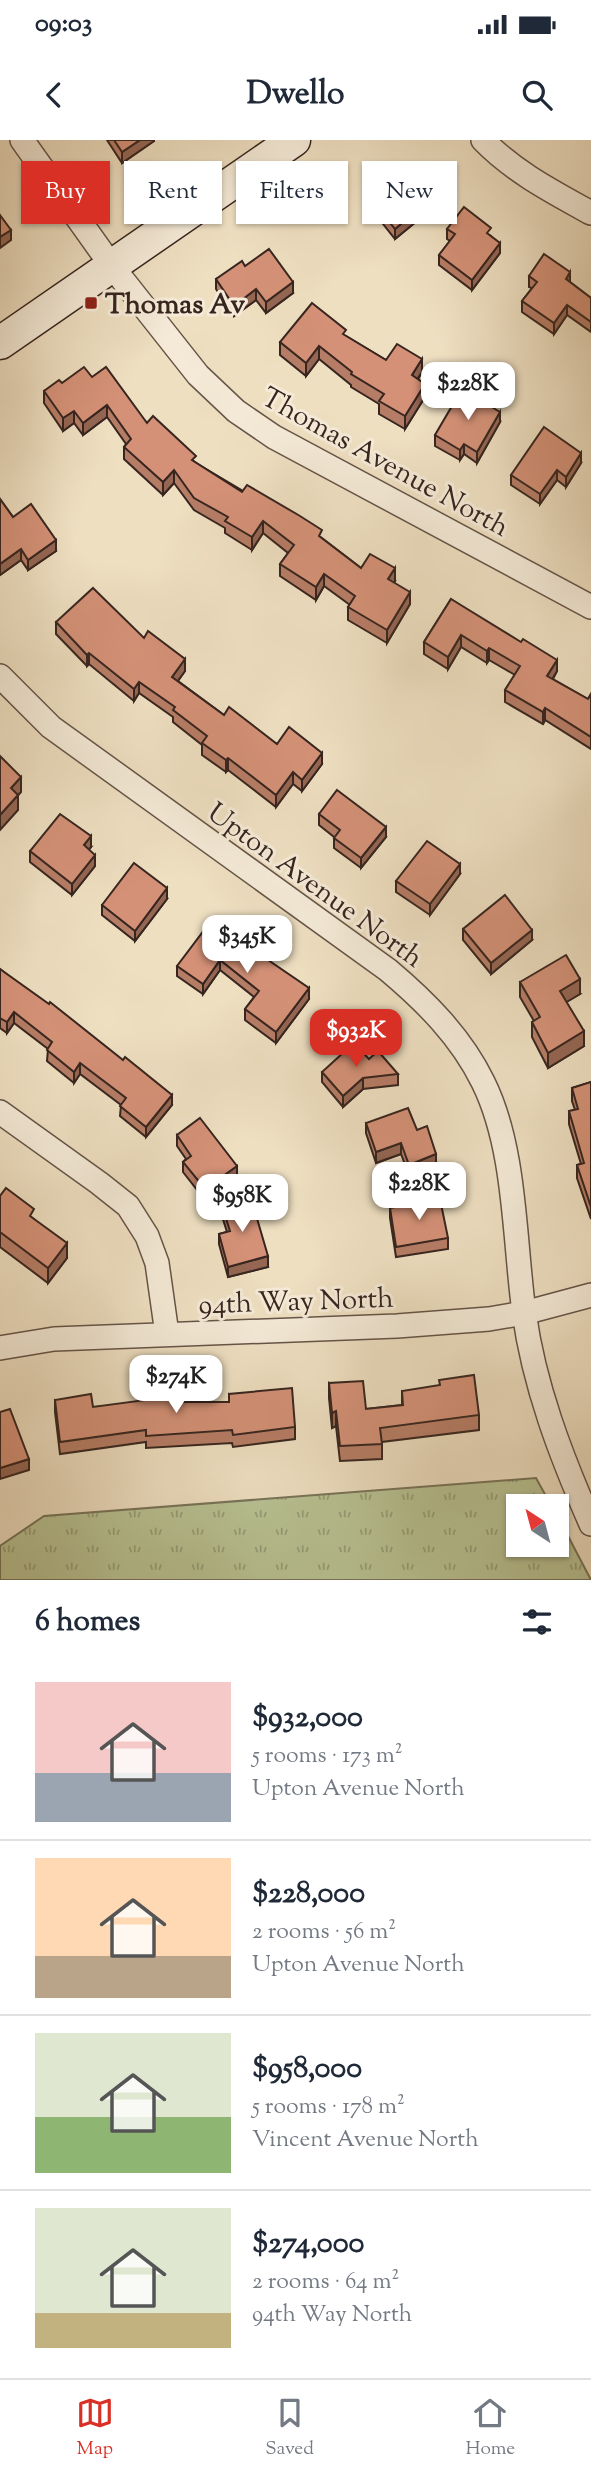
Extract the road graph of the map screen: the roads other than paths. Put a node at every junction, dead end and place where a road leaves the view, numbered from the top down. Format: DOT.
graph roads {
  1 [pos="22,140"];
  2 [pos="294,140"];
  3 [pos="483,140"];
  4 [pos="591,213"];
  5 [pos="111,265"];
  6 [pos="0,343"];
  7 [pos="591,607"];
  8 [pos="0,676"];
  9 [pos="0,1112"];
  10 [pos="591,1295"];
  11 [pos="524,1313"];
  12 [pos="167,1334"];
  13 [pos="0,1348"];
  14 [pos="591,1524"];
  1 -- 5 [label="street, Thomas Avenue North"];
  2 -- 5 [label="street"];
  3 -- 4 [label="street"];
  5 -- 6 [label="street"];
  5 -- 7 [label="street, Thomas Avenue North"];
  8 -- 11 [label="street, Upton Avenue North"];
  9 -- 12 [label="street"];
  10 -- 11 [label="street, 94th Way North"];
  11 -- 12 [label="street, 94th Way North"];
  11 -- 14 [label="street, Upton Avenue North"];
  12 -- 13 [label="street, 94th Way North"];
}
